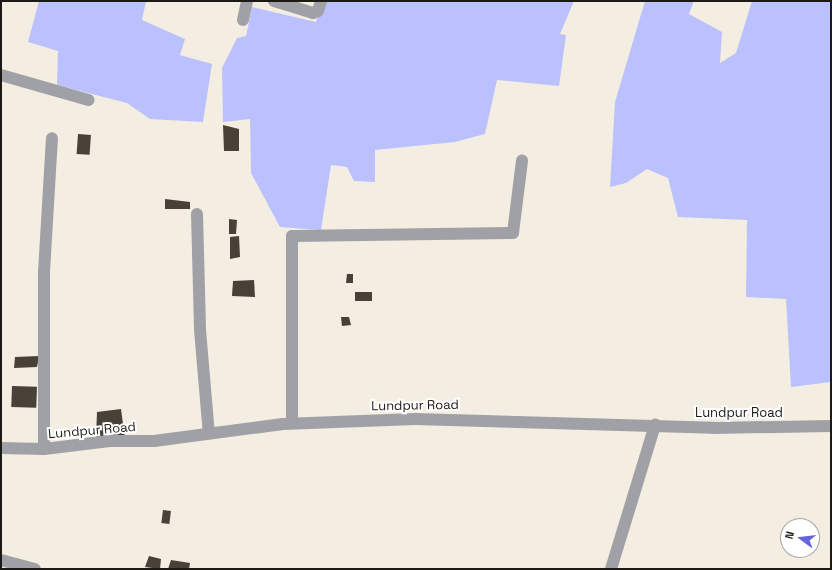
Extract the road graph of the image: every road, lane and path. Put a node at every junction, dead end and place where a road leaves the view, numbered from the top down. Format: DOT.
graph roads {
  1 [pos="247,1"];
  2 [pos="274,1"];
  3 [pos="321,1"];
  4 [pos="243,20"];
  5 [pos="1,75"];
  6 [pos="89,100"];
  7 [pos="52,138"];
  8 [pos="522,161"];
  9 [pos="197,214"];
  10 [pos="292,423"];
  11 [pos="655,425"];
  12 [pos="831,426"];
  13 [pos="209,434"];
  14 [pos="1,448"];
  15 [pos="44,449"];
  16 [pos="1,560"];
  17 [pos="35,569"];
  18 [pos="611,569"];
  1 -- 4 [label="street"];
  2 -- 3 [label="street"];
  5 -- 6 [label="street"];
  7 -- 15 [label="street"];
  8 -- 10 [label="street"];
  9 -- 13 [label="street"];
  10 -- 11 [label="street, Lundpur Road"];
  10 -- 13 [label="street, Lundpur Road"];
  11 -- 12 [label="street, Lundpur Road"];
  11 -- 18 [label="street"];
  13 -- 15 [label="street, Lundpur Road"];
  14 -- 15 [label="street, Lundpur Road"];
  16 -- 17 [label="street"];
}
